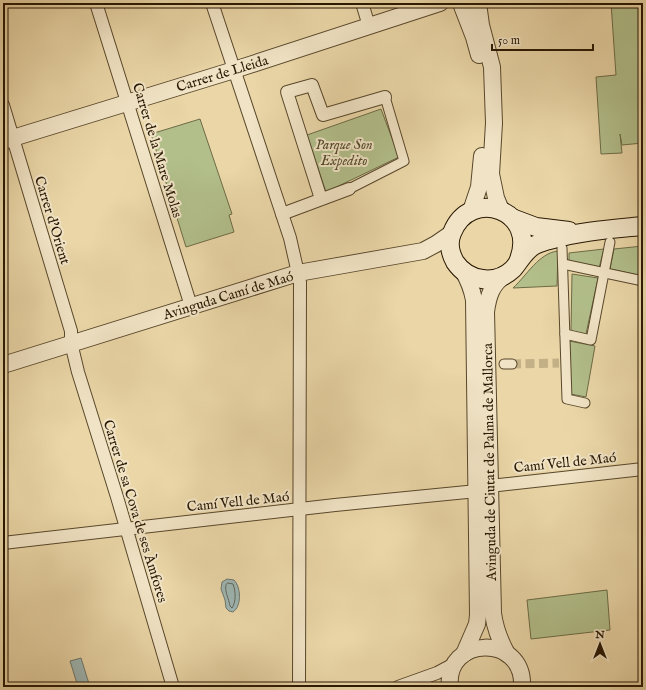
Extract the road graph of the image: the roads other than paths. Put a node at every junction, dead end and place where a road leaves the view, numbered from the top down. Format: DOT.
graph roads {
  1 [pos="96,3"];
  2 [pos="212,3"];
  3 [pos="362,3"];
  4 [pos="440,3"];
  5 [pos="469,4"];
  6 [pos="369,26"];
  7 [pos="234,70"];
  8 [pos="385,97"];
  9 [pos="128,102"];
  10 [pos="3,105"];
  11 [pos="8,139"];
  12 [pos="349,189"];
  13 [pos="321,199"];
  14 [pos="471,211"];
  15 [pos="282,214"];
  16 [pos="507,214"];
  17 [pos="643,226"];
  18 [pos="586,232"];
  19 [pos="452,233"];
  20 [pos="610,242"];
  21 [pos="562,248"];
  22 [pos="563,264"];
  23 [pos="512,268"];
  24 [pos="463,271"];
  25 [pos="298,273"];
  26 [pos="604,273"];
  27 [pos="643,281"];
  28 [pos="191,306"];
  29 [pos="565,334"];
  30 [pos="72,343"];
  31 [pos="3,364"];
  32 [pos="585,403"];
  33 [pos="643,469"];
  34 [pos="483,488"];
  35 [pos="300,510"];
  36 [pos="126,528"];
  37 [pos="3,543"];
  38 [pos="507,654"];
  39 [pos="460,659"];
  40 [pos="447,686"];
  41 [pos="173,687"];
  42 [pos="299,687"];
  43 [pos="398,687"];
  44 [pos="522,687"];
  1 -- 9 [label="street, Carrer de la Mare Molas"];
  2 -- 7 [label="street"];
  3 -- 6 [label="street"];
  4 -- 6 [label="street, Carrer de Lleida"];
  5 -- 14 [label="street"];
  5 -- 16 [label="street"];
  6 -- 7 [label="street, Carrer de Lleida"];
  7 -- 9 [label="street, Carrer de Lleida"];
  7 -- 15 [label="street"];
  8 -- 12 [label="street"];
  8 -- 13 [label="street"];
  9 -- 11 [label="street, Carrer de Lleida"];
  9 -- 28 [label="street, Carrer de la Mare Molas"];
  10 -- 11 [label="street, Carrer d'Orient"];
  11 -- 30 [label="street, Carrer d'Orient"];
  12 -- 13 [label="street"];
  13 -- 15 [label="street"];
  14 -- 16 [label="main road"];
  14 -- 19 [label="main road"];
  15 -- 25 [label="street"];
  16 -- 18 [label="main road"];
  16 -- 23 [label="main road"];
  17 -- 18 [label="main road"];
  18 -- 23 [label="main road"];
  19 -- 24 [label="main road"];
  19 -- 25 [label="street, Avinguda Camí de Maó"];
  20 -- 26 [label="street"];
  21 -- 22 [label="street"];
  22 -- 26 [label="street"];
  22 -- 29 [label="street"];
  23 -- 24 [label="main road"];
  23 -- 34 [label="street, Avinguda de Ciutat de Palma de Mallorca"];
  24 -- 34 [label="street, Avinguda de Ciutat de Palma de Mallorca"];
  25 -- 28 [label="street, Avinguda Camí de Maó"];
  25 -- 35 [label="street"];
  26 -- 27 [label="street"];
  26 -- 29 [label="street"];
  28 -- 30 [label="street, Avinguda Camí de Maó"];
  29 -- 32 [label="street"];
  30 -- 31 [label="street, Avinguda Camí de Maó"];
  30 -- 36 [label="street, Carrer de sa Cova de ses Àmfores"];
  33 -- 34 [label="street, Camí Vell de Maó"];
  34 -- 35 [label="street, Camí Vell de Maó"];
  34 -- 38 [label="street, Avinguda de Ciutat de Palma de Mallorca"];
  34 -- 39 [label="street, Avinguda de Ciutat de Palma de Mallorca"];
  35 -- 36 [label="street, Camí Vell de Maó"];
  35 -- 42 [label="street"];
  36 -- 37 [label="street, Camí Vell de Maó"];
  36 -- 41 [label="street, Carrer de sa Cova de ses Àmfores"];
  38 -- 39 [label="street"];
  38 -- 44 [label="street, Avinguda de Ciutat de Palma de Mallorca"];
  39 -- 40 [label="street, Avinguda de Ciutat de Palma de Mallorca"];
  39 -- 43 [label="street"];
}
